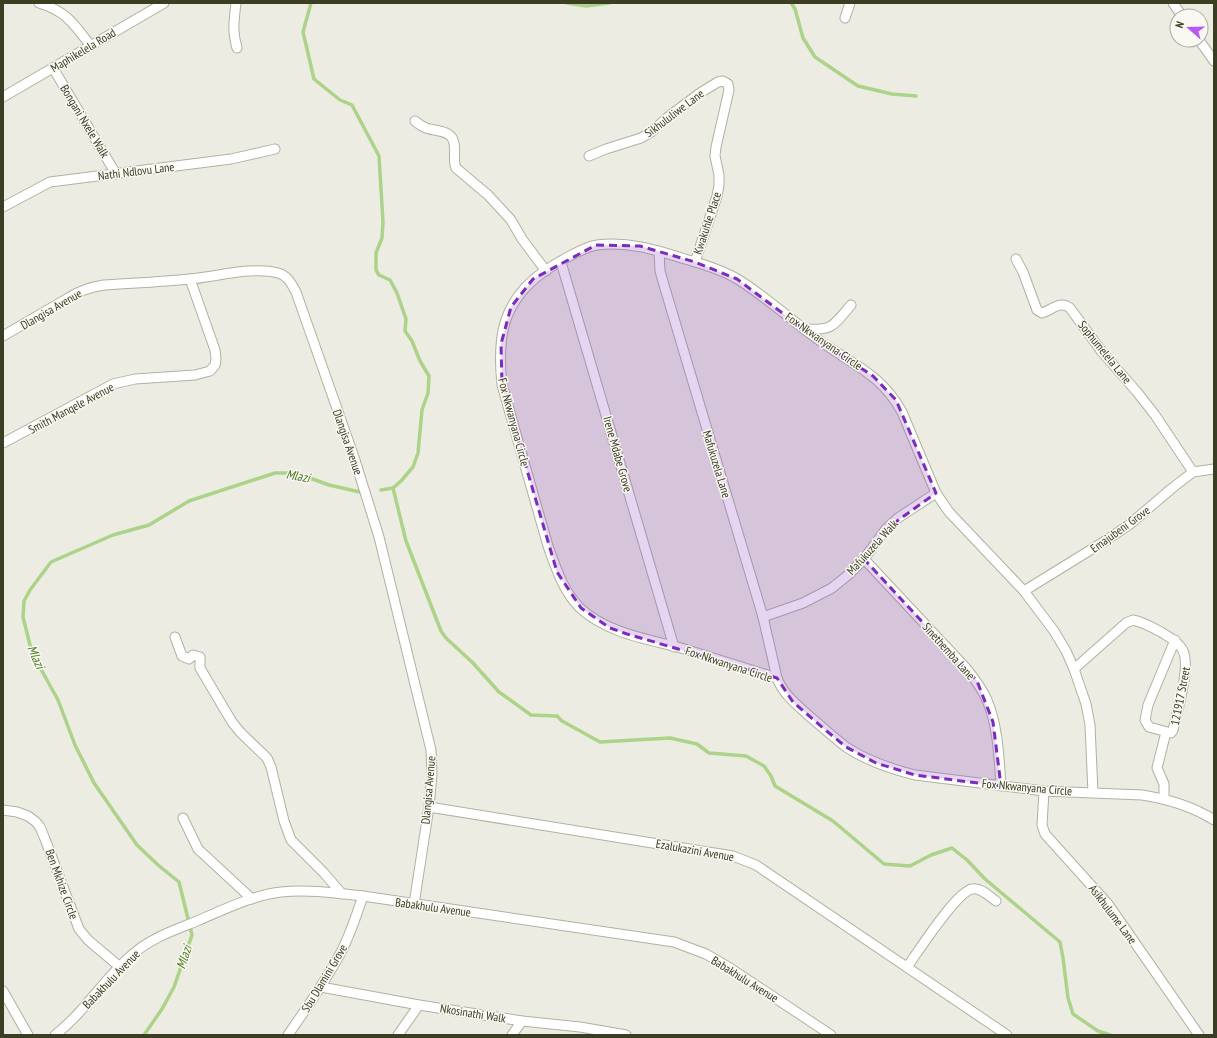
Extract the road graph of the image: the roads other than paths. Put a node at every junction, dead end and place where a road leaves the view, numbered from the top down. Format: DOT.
graph roads {
  1 [pos="39,3"];
  2 [pos="164,3"];
  3 [pos="236,3"];
  4 [pos="850,3"];
  5 [pos="845,18"];
  6 [pos="90,45"];
  7 [pos="237,48"];
  8 [pos="1205,48"];
  9 [pos="1214,61"];
  10 [pos="53,68"];
  11 [pos="729,90"];
  12 [pos="3,97"];
  13 [pos="415,121"];
  14 [pos="275,149"];
  15 [pos="589,156"];
  16 [pos="116,174"];
  17 [pos="3,207"];
  18 [pos="659,251"];
  19 [pos="1016,260"];
  20 [pos="562,262"];
  21 [pos="695,262"];
  22 [pos="546,271"];
  23 [pos="190,279"];
  24 [pos="850,305"];
  25 [pos="804,329"];
  26 [pos="3,336"];
  27 [pos="3,443"];
  28 [pos="1214,469"];
  29 [pos="1193,472"];
  30 [pos="936,493"];
  31 [pos="864,559"];
  32 [pos="1024,591"];
  33 [pos="763,617"];
  34 [pos="175,637"];
  35 [pos="1175,640"];
  36 [pos="674,647"];
  37 [pos="1074,669"];
  38 [pos="777,678"];
  39 [pos="1166,732"];
  40 [pos="1001,786"];
  41 [pos="1044,790"];
  42 [pos="1093,793"];
  43 [pos="1164,799"];
  44 [pos="428,807"];
  45 [pos="3,810"];
  46 [pos="183,818"];
  47 [pos="1214,820"];
  48 [pos="342,894"];
  49 [pos="363,896"];
  50 [pos="252,899"];
  51 [pos="996,902"];
  52 [pos="414,904"];
  53 [pos="120,967"];
  54 [pos="907,967"];
  55 [pos="321,987"];
  56 [pos="3,991"];
  57 [pos="419,1005"];
  58 [pos="522,1021"];
  59 [pos="28,1035"];
  60 [pos="55,1035"];
  61 [pos="288,1035"];
  62 [pos="398,1035"];
  63 [pos="512,1035"];
  64 [pos="626,1035"];
  65 [pos="831,1035"];
  66 [pos="1007,1035"];
  67 [pos="1199,1035"];
  1 -- 6 [label="street"];
  2 -- 6 [label="street, Maphikelela Road"];
  3 -- 7 [label="street"];
  4 -- 5 [label="street"];
  6 -- 10 [label="street, Maphikelela Road"];
  8 -- 9 [label="street"];
  10 -- 12 [label="street, Maphikelela Road"];
  10 -- 16 [label="street, Bongani Nxele Walk"];
  11 -- 15 [label="street, Sikhululiwe Lane"];
  11 -- 21 [label="street, Kwakuhle Place"];
  13 -- 22 [label="street"];
  14 -- 16 [label="street, Nathi Ndlovu Lane"];
  16 -- 17 [label="street, Nathi Ndlovu Lane"];
  18 -- 20 [label="street, Fox Nkwanyana Circle"];
  18 -- 21 [label="street, Fox Nkwanyana Circle"];
  18 -- 33 [label="street, Mafukuzela Lane"];
  19 -- 29 [label="street, Sophumelela Lane"];
  20 -- 22 [label="street, Fox Nkwanyana Circle"];
  20 -- 36 [label="street, Irene Mdabe Grove"];
  21 -- 25 [label="street, Fox Nkwanyana Circle"];
  22 -- 36 [label="street, Fox Nkwanyana Circle"];
  23 -- 26 [label="street, Dlangisa Avenue"];
  23 -- 27 [label="street, Smith Manqele Avenue"];
  23 -- 44 [label="street, Dlangisa Avenue"];
  24 -- 25 [label="street"];
  25 -- 30 [label="street, Fox Nkwanyana Circle"];
  28 -- 29 [label="street, Emajubeni Grove"];
  29 -- 32 [label="street, Emajubeni Grove"];
  30 -- 31 [label="street, Mafukuzela Walk"];
  30 -- 32 [label="street, Fox Nkwanyana Circle"];
  31 -- 33 [label="street, Mafukuzela Walk"];
  31 -- 40 [label="street, Sinethemba Lane"];
  32 -- 37 [label="street, Fox Nkwanyana Circle"];
  33 -- 38 [label="street, Mafukuzela Lane"];
  34 -- 48 [label="street"];
  35 -- 37 [label="street, 121917 Street"];
  35 -- 39 [label="street, 121917 Street"];
  35 -- 39 [label="street, 121917 Street"];
  36 -- 38 [label="street, Fox Nkwanyana Circle"];
  37 -- 42 [label="street, Fox Nkwanyana Circle"];
  38 -- 40 [label="street, Fox Nkwanyana Circle"];
  39 -- 43 [label="street"];
  40 -- 41 [label="street, Fox Nkwanyana Circle"];
  41 -- 42 [label="street, Fox Nkwanyana Circle"];
  41 -- 67 [label="street, Asikhulume Lane"];
  42 -- 43 [label="street, Fox Nkwanyana Circle"];
  43 -- 47 [label="street, Fox Nkwanyana Circle"];
  44 -- 52 [label="street, Dlangisa Avenue"];
  44 -- 54 [label="street, Ezalukazini Avenue"];
  45 -- 53 [label="street, Ben Mkhize Circle"];
  46 -- 50 [label="street"];
  48 -- 49 [label="street, Babakhulu Avenue"];
  48 -- 50 [label="street, Babakhulu Avenue"];
  49 -- 52 [label="street, Babakhulu Avenue"];
  49 -- 55 [label="street, Sbu Dlamini Grove"];
  50 -- 53 [label="street, Babakhulu Avenue"];
  51 -- 54 [label="street"];
  52 -- 65 [label="street, Babakhulu Avenue"];
  53 -- 60 [label="street, Babakhulu Avenue"];
  54 -- 66 [label="street, Ezalukazini Avenue"];
  55 -- 57 [label="street, Nkosinathi Walk"];
  55 -- 61 [label="street, Sbu Dlamini Grove"];
  56 -- 59 [label="street"];
  57 -- 58 [label="street, Nkosinathi Walk"];
  57 -- 62 [label="street"];
  58 -- 63 [label="street"];
  58 -- 64 [label="street, Nkosinathi Walk"];
}
